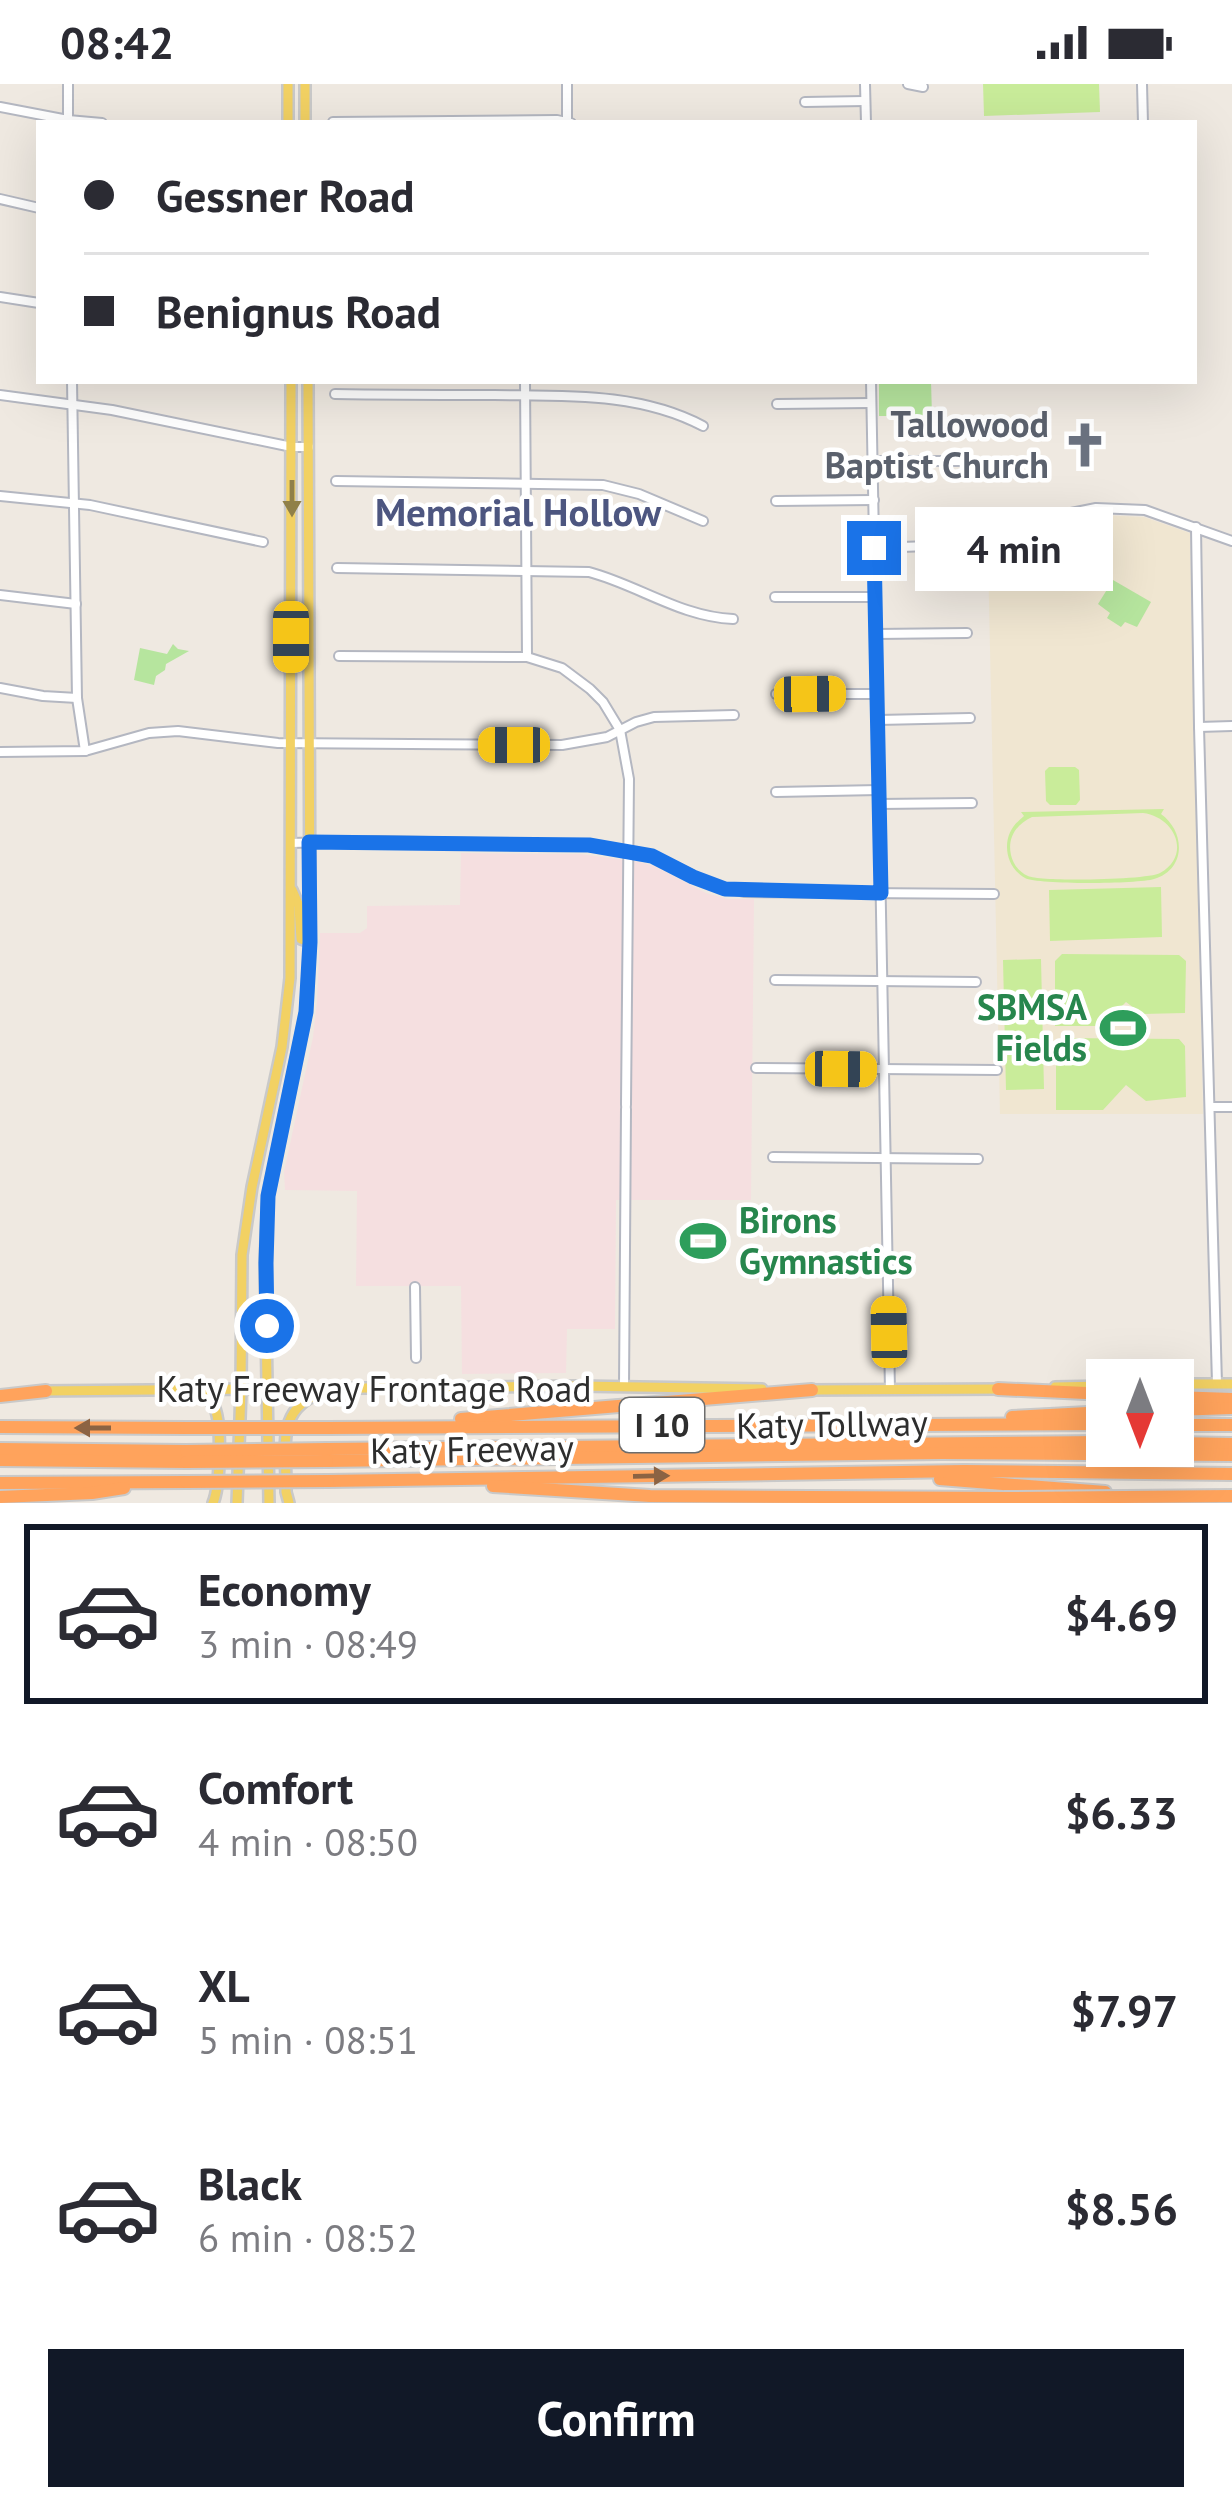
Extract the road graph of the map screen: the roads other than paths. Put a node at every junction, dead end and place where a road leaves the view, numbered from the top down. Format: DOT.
graph roads {
  1 [pos="68,84"];
  2 [pos="288,84"];
  3 [pos="305,84"];
  4 [pos="567,84"];
  5 [pos="865,84"];
  6 [pos="908,84"];
  7 [pos="1142,84"];
  8 [pos="923,87"];
  9 [pos="865,101"];
  10 [pos="805,102"];
  11 [pos="0,107"];
  12 [pos="59,120"];
  13 [pos="68,120"];
  14 [pos="288,120"];
  15 [pos="305,120"];
  16 [pos="568,120"];
  17 [pos="866,120"];
  18 [pos="1143,120"];
  19 [pos="0,199"];
  20 [pos="36,207"];
  21 [pos="0,297"];
  22 [pos="36,303"];
  23 [pos="72,384"];
  24 [pos="292,384"];
  25 [pos="308,384"];
  26 [pos="525,384"];
  27 [pos="871,384"];
  28 [pos="335,394"];
  29 [pos="0,395"];
  30 [pos="525,396"];
  31 [pos="871,403"];
  32 [pos="72,404"];
  33 [pos="777,404"];
  34 [pos="704,426"];
  35 [pos="292,447"];
  36 [pos="308,447"];
  37 [pos="873,461"];
  38 [pos="964,461"];
  39 [pos="336,482"];
  40 [pos="526,482"];
  41 [pos="0,496"];
  42 [pos="874,500"];
  43 [pos="776,501"];
  44 [pos="72,504"];
  45 [pos="703,521"];
  46 [pos="1196,527"];
  47 [pos="1232,541"];
  48 [pos="263,542"];
  49 [pos="874,548"];
  50 [pos="338,568"];
  51 [pos="527,569"];
  52 [pos="0,595"];
  53 [pos="875,597"];
  54 [pos="776,598"];
  55 [pos="76,604"];
  56 [pos="292,609"];
  57 [pos="310,610"];
  58 [pos="733,619"];
  59 [pos="967,633"];
  60 [pos="876,634"];
  61 [pos="339,656"];
  62 [pos="526,657"];
  63 [pos="0,688"];
  64 [pos="776,694"];
  65 [pos="877,694"];
  66 [pos="77,698"];
  67 [pos="734,715"];
  68 [pos="970,718"];
  69 [pos="878,720"];
  70 [pos="1232,726"];
  71 [pos="1199,727"];
  72 [pos="620,730"];
  73 [pos="291,742"];
  74 [pos="309,742"];
  75 [pos="85,751"];
  76 [pos="0,752"];
  77 [pos="879,790"];
  78 [pos="776,792"];
  79 [pos="971,803"];
  80 [pos="879,804"];
  81 [pos="309,842"];
  82 [pos="290,843"];
  83 [pos="628,851"];
  84 [pos="290,885"];
  85 [pos="881,893"];
  86 [pos="994,894"];
  87 [pos="310,942"];
  88 [pos="775,980"];
  89 [pos="883,981"];
  90 [pos="976,982"];
  91 [pos="756,1068"];
  92 [pos="884,1070"];
  93 [pos="998,1070"];
  94 [pos="1211,1107"];
  95 [pos="1232,1107"];
  96 [pos="772,1157"];
  97 [pos="885,1157"];
  98 [pos="979,1159"];
  99 [pos="415,1286"];
  100 [pos="416,1358"];
  101 [pos="1194,1384"];
  102 [pos="1216,1384"];
  103 [pos="1232,1384"];
  104 [pos="624,1388"];
  105 [pos="334,1389"];
  106 [pos="998,1389"];
  107 [pos="189,1390"];
  108 [pos="242,1390"];
  109 [pos="269,1390"];
  110 [pos="812,1390"];
  111 [pos="890,1390"];
  112 [pos="1086,1390"];
  113 [pos="46,1391"];
  114 [pos="0,1393"];
  115 [pos="1194,1398"];
  116 [pos="1232,1399"];
  117 [pos="1232,1408"];
  118 [pos="1194,1409"];
  119 [pos="1086,1413"];
  120 [pos="922,1423"];
  121 [pos="1086,1424"];
  122 [pos="1194,1425"];
  123 [pos="1232,1425"];
  124 [pos="403,1426"];
  125 [pos="0,1427"];
  126 [pos="1086,1442"];
  127 [pos="1194,1443"];
  128 [pos="1232,1444"];
  129 [pos="0,1449"];
  130 [pos="327,1455"];
  131 [pos="1232,1455"];
  132 [pos="186,1456"];
  133 [pos="0,1460"];
  134 [pos="867,1472"];
  135 [pos="1232,1474"];
  136 [pos="408,1480"];
  137 [pos="158,1482"];
  138 [pos="0,1483"];
  139 [pos="0,1497"];
  140 [pos="1001,1498"];
  141 [pos="1230,1500"];
  142 [pos="213,1503"];
  143 [pos="237,1503"];
  144 [pos="269,1503"];
  145 [pos="289,1503"];
  146 [pos="816,1503"];
  1 -- 13 [label="street"];
  2 -- 14 [label="main road"];
  3 -- 15 [label="main road"];
  4 -- 16 [label="street"];
  5 -- 9 [label="street"];
  6 -- 8 [label="street"];
  7 -- 18 [label="street"];
  9 -- 10 [label="street"];
  9 -- 17 [label="street"];
  11 -- 12 [label="street"];
  19 -- 20 [label="street"];
  21 -- 22 [label="street"];
  23 -- 32 [label="street"];
  24 -- 35 [label="main road"];
  25 -- 36 [label="main road"];
  26 -- 30 [label="street"];
  27 -- 31 [label="street"];
  28 -- 30 [label="street"];
  29 -- 32 [label="street"];
  30 -- 34 [label="street"];
  30 -- 40 [label="street"];
  31 -- 33 [label="street"];
  31 -- 37 [label="street"];
  32 -- 35 [label="street"];
  32 -- 44 [label="street"];
  35 -- 36 [label="street"];
  35 -- 56 [label="main road, one-way"];
  36 -- 57 [label="main road"];
  37 -- 38 [label="street"];
  37 -- 42 [label="street"];
  39 -- 40 [label="street"];
  40 -- 45 [label="street"];
  40 -- 51 [label="street"];
  41 -- 44 [label="street"];
  42 -- 43 [label="street"];
  42 -- 49 [label="street"];
  44 -- 48 [label="street"];
  44 -- 55 [label="street"];
  46 -- 47 [label="street"];
  46 -- 49 [label="street"];
  46 -- 71 [label="street"];
  49 -- 53 [label="street"];
  50 -- 51 [label="street"];
  51 -- 58 [label="street"];
  51 -- 62 [label="street"];
  52 -- 55 [label="street"];
  53 -- 54 [label="street"];
  53 -- 60 [label="street"];
  55 -- 66 [label="street"];
  56 -- 57 [label="main road"];
  56 -- 73 [label="main road"];
  57 -- 74 [label="main road"];
  59 -- 60 [label="street"];
  60 -- 65 [label="street"];
  61 -- 62 [label="street"];
  62 -- 72 [label="street"];
  63 -- 66 [label="street"];
  64 -- 65 [label="street"];
  65 -- 69 [label="street"];
  66 -- 75 [label="street"];
  67 -- 72 [label="street"];
  68 -- 69 [label="street"];
  69 -- 77 [label="street"];
  70 -- 71 [label="street"];
  71 -- 94 [label="street"];
  72 -- 74 [label="street"];
  72 -- 83 [label="street"];
  73 -- 74 [label="street"];
  73 -- 75 [label="street"];
  73 -- 82 [label="main road"];
  74 -- 81 [label="main road"];
  75 -- 76 [label="street"];
  77 -- 78 [label="street"];
  77 -- 80 [label="street"];
  79 -- 80 [label="street"];
  80 -- 85 [label="street"];
  81 -- 82 [label="street"];
  81 -- 83 [label="street"];
  81 -- 87 [label="main road"];
  82 -- 84 [label="main road"];
  83 -- 85 [label="street"];
  83 -- 104 [label="street"];
  84 -- 87 [label="main road"];
  84 -- 108 [label="main road"];
  85 -- 86 [label="street"];
  85 -- 89 [label="street"];
  87 -- 109 [label="main road"];
  88 -- 89 [label="street"];
  89 -- 90 [label="street"];
  89 -- 92 [label="street"];
  91 -- 92 [label="street"];
  92 -- 93 [label="street"];
  92 -- 97 [label="street"];
  94 -- 95 [label="street"];
  94 -- 102 [label="street"];
  96 -- 97 [label="street"];
  97 -- 98 [label="street"];
  97 -- 111 [label="street"];
  99 -- 100 [label="street"];
  101 -- 102 [label="main road"];
  102 -- 103 [label="main road"];
  104 -- 105 [label="main road, Katy Freeway Frontage Road"];
  104 -- 110 [label="main road, Katy Freeway Frontage Road"];
  105 -- 109 [label="main road, Katy Freeway Frontage Road"];
  105 -- 145 [label="main road"];
  106 -- 111 [label="main road, Katy Freeway Frontage Road"];
  106 -- 112 [label="highway"];
  107 -- 108 [label="main road, Katy Freeway Frontage Road"];
  107 -- 113 [label="main road, Katy Freeway Frontage Road"];
  107 -- 142 [label="main road"];
  108 -- 109 [label="main road, Katy Freeway Frontage Road"];
  108 -- 143 [label="main road"];
  109 -- 144 [label="main road"];
  110 -- 111 [label="main road, Katy Freeway Frontage Road"];
  110 -- 124 [label="highway"];
  113 -- 114 [label="highway"];
  115 -- 116 [label="highway"];
  117 -- 118 [label="highway"];
  119 -- 120 [label="highway"];
  120 -- 121 [label="highway, Katy Freeway / I 10"];
  120 -- 124 [label="highway, Katy Freeway / I 10"];
  122 -- 123 [label="highway"];
  124 -- 125 [label="highway, Katy Freeway / I 10, one-way, bridge"];
  126 -- 130 [label="highway, Katy Tollway"];
  127 -- 128 [label="highway"];
  129 -- 132 [label="highway, Katy Tollway"];
  130 -- 131 [label="highway, Katy Tollway"];
  130 -- 132 [label="highway, Katy Tollway, bridge"];
  132 -- 133 [label="highway, Katy Tollway"];
  134 -- 135 [label="highway, Katy Freeway / I 10"];
  136 -- 134 [label="highway, Katy Freeway / I 10, one-way"];
  134 -- 141 [label="highway"];
  136 -- 137 [label="highway, Katy Freeway / I 10, bridge"];
  136 -- 140 [label="highway"];
  137 -- 138 [label="highway, Katy Freeway / I 10"];
  137 -- 139 [label="highway"];
  140 -- 141 [label="highway, bridge"];
  140 -- 146 [label="highway"];
}
